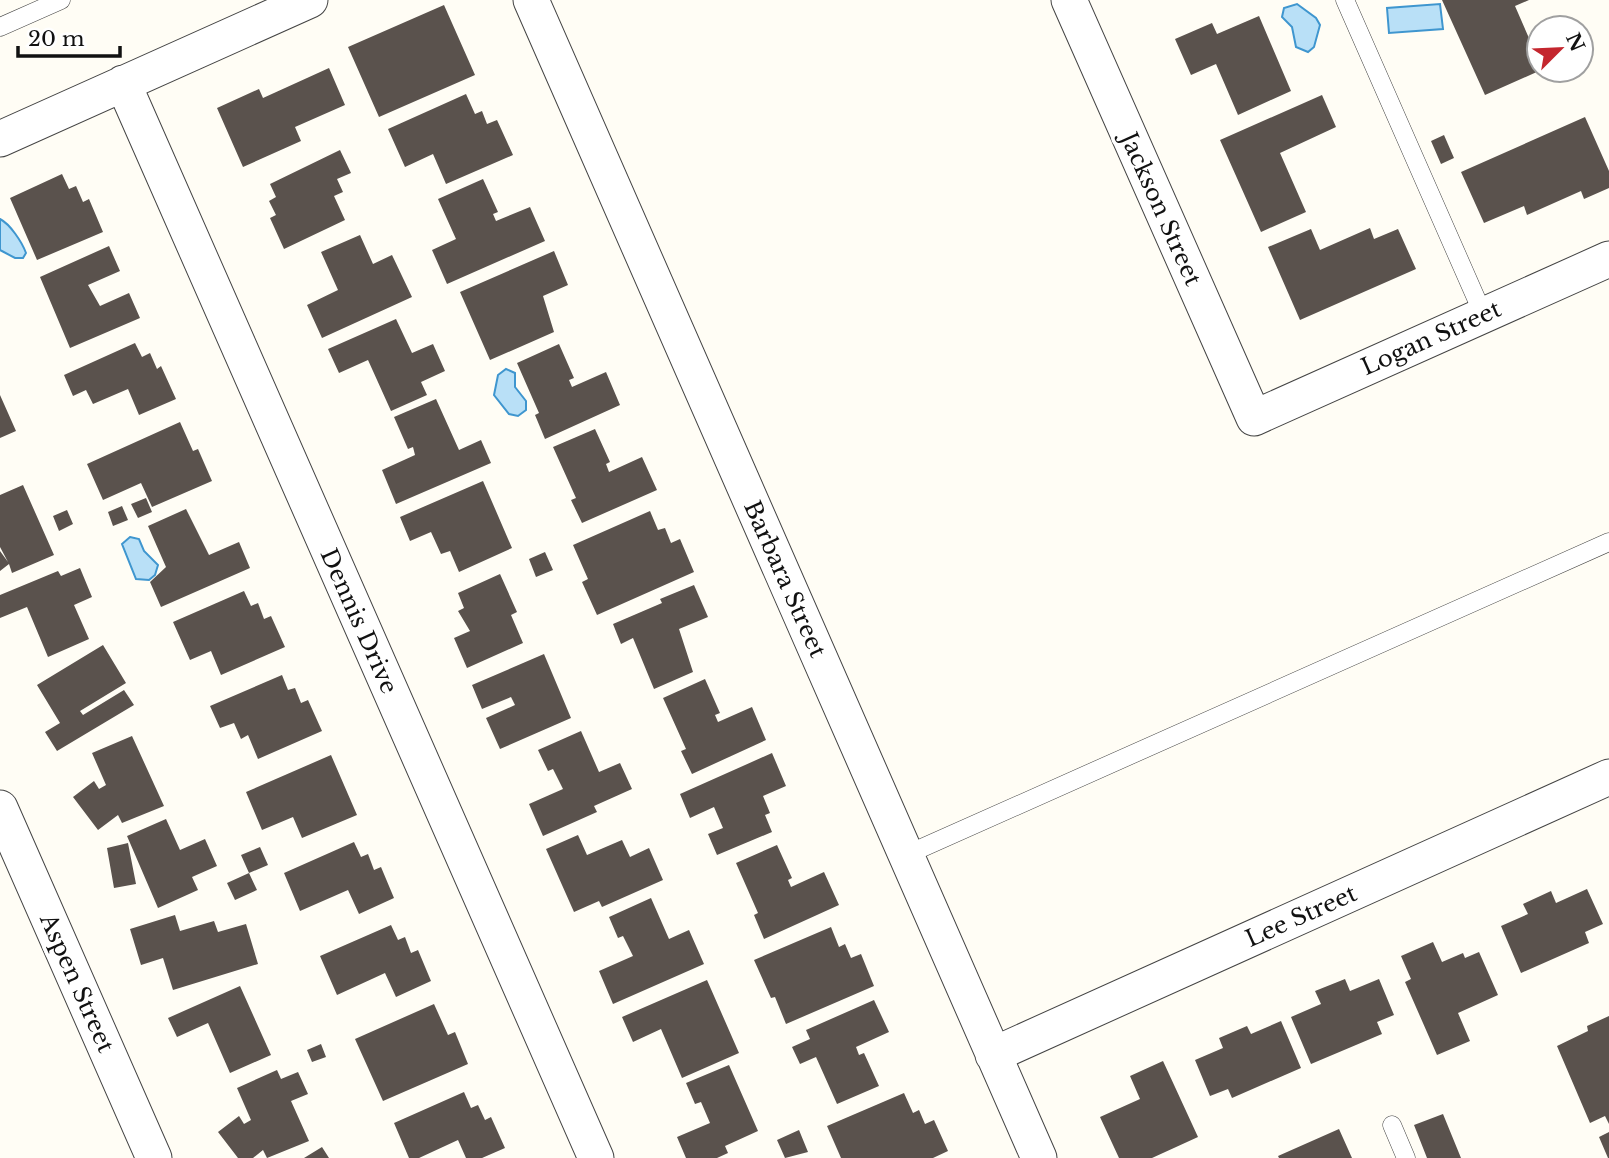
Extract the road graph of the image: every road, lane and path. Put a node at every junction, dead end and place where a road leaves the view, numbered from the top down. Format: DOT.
graph roads {
  1 [pos="61,0"];
  2 [pos="310,0"];
  3 [pos="531,0"];
  4 [pos="1069,0"];
  5 [pos="1345,0"];
  6 [pos="0,27"];
  7 [pos="123,83"];
  8 [pos="0,139"];
  9 [pos="1609,259"];
  10 [pos="1483,314"];
  11 [pos="1254,418"];
  12 [pos="1609,542"];
  13 [pos="1609,777"];
  14 [pos="0,808"];
  15 [pos="906,855"];
  16 [pos="993,1055"];
  17 [pos="1392,1125"];
  18 [pos="154,1158"];
  19 [pos="596,1158"];
  20 [pos="1039,1158"];
  21 [pos="1406,1158"];
  1 -- 6 [label="lane"];
  2 -- 7 [label="street"];
  3 -- 15 [label="street, Barbara Street"];
  4 -- 11 [label="street, Jackson Street"];
  5 -- 10 [label="lane"];
  7 -- 8 [label="street"];
  7 -- 19 [label="street, Dennis Drive"];
  9 -- 10 [label="street, Logan Street"];
  10 -- 11 [label="street, Logan Street"];
  12 -- 15 [label="lane"];
  13 -- 16 [label="street, Lee Street"];
  14 -- 18 [label="street, Aspen Street"];
  15 -- 16 [label="street, Barbara Street"];
  16 -- 20 [label="street, Barbara Street"];
  17 -- 21 [label="lane"];
}
